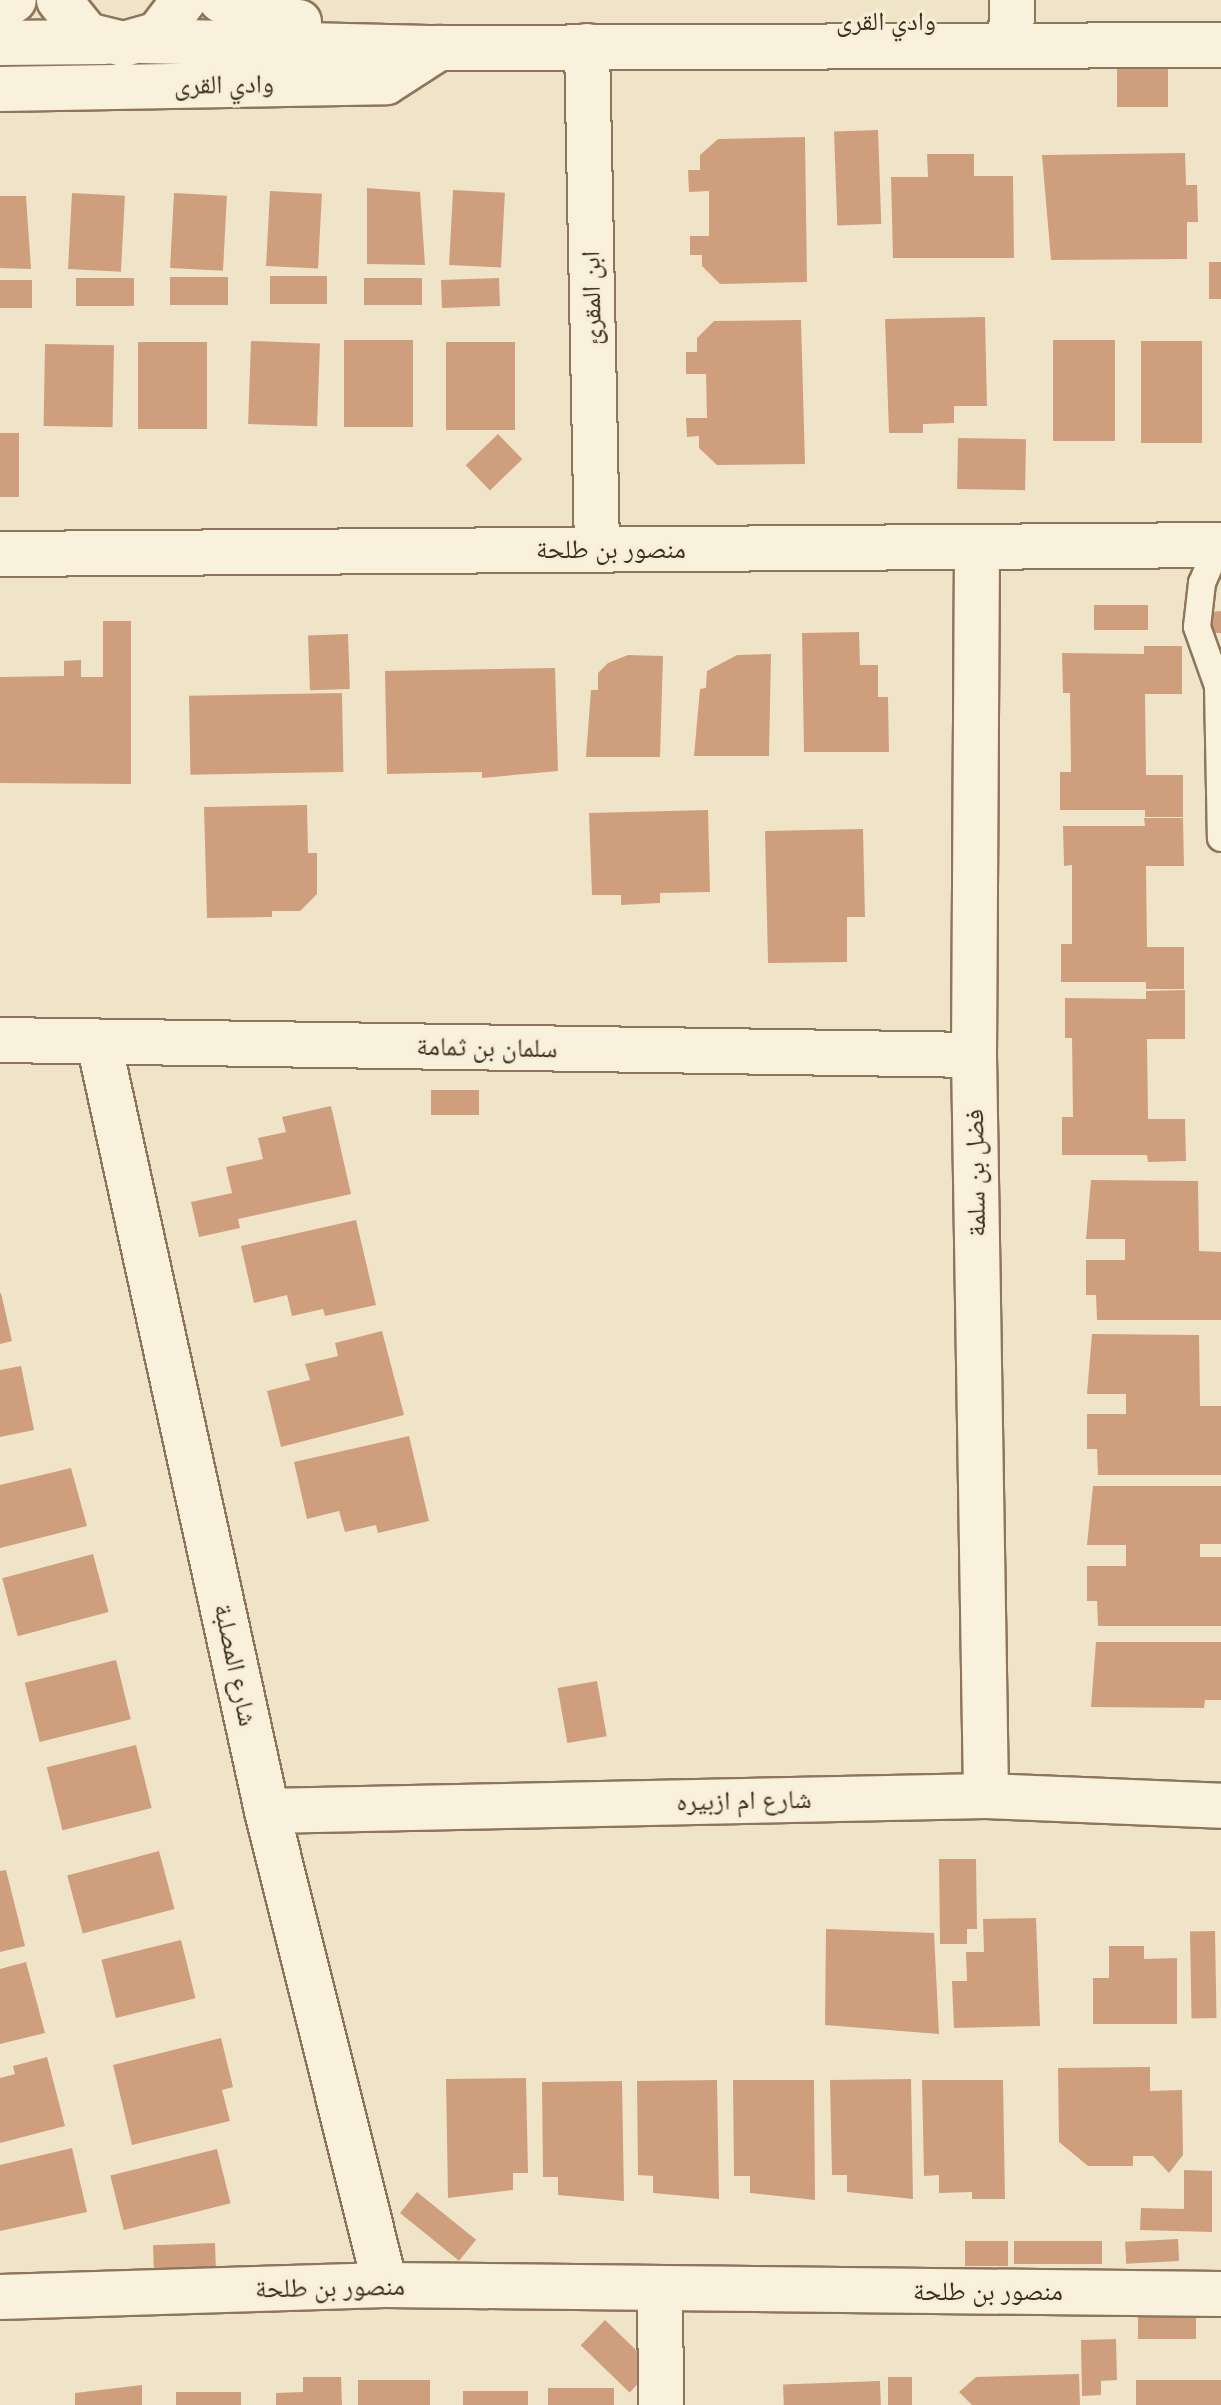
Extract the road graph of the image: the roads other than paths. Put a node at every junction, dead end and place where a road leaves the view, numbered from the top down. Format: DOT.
graph roads {
  1 [pos="14,0"];
  2 [pos="59,0"];
  3 [pos="184,0"];
  4 [pos="221,0"];
  5 [pos="0,10"];
  6 [pos="1221,22"];
  7 [pos="1012,23"];
  8 [pos="124,41"];
  9 [pos="0,43"];
  10 [pos="1221,45"];
  11 [pos="587,46"];
  12 [pos="439,48"];
  13 [pos="0,89"];
  14 [pos="1220,547"];
  15 [pos="597,550"];
  16 [pos="977,550"];
  17 [pos="0,554"];
  18 [pos="1219,682"];
  19 [pos="1221,838"];
  20 [pos="0,1040"];
  21 [pos="99,1043"];
  22 [pos="974,1055"];
  23 [pos="986,1796"];
  24 [pos="1221,1806"];
  25 [pos="267,1811"];
  26 [pos="385,2285"];
  27 [pos="660,2290"];
  28 [pos="1221,2294"];
  29 [pos="0,2297"];
  30 [pos="661,2405"];
  1 -- 5 [label="street"];
  2 -- 8 [label="street"];
  3 -- 8 [label="street"];
  4 -- 7 [label="street, وادي القرى"];
  6 -- 7 [label="street, وادي القرى"];
  7 -- 10 [label="street, وادي القرى"];
  7 -- 11 [label="street, وادي القرى"];
  8 -- 9 [label="street, وادي القرى"];
  8 -- 12 [label="street, وادي القرى"];
  11 -- 12 [label="street, وادي القرى"];
  11 -- 15 [label="street, ابن المقرئ"];
  12 -- 13 [label="street, وادي القرى"];
  14 -- 16 [label="street, منصور بن طلحة"];
  14 -- 18 [label="lane"];
  15 -- 16 [label="street, منصور بن طلحة"];
  15 -- 17 [label="street, منصور بن طلحة"];
  16 -- 22 [label="street, فضل بن سلمة"];
  18 -- 19 [label="lane"];
  20 -- 21 [label="street, سلمان بن ثمامة"];
  21 -- 22 [label="street, سلمان بن ثمامة"];
  21 -- 25 [label="street, شارع المصلبة"];
  22 -- 23 [label="street, فضل بن سلمة"];
  23 -- 24 [label="street, شارع ام ازبيره"];
  23 -- 25 [label="street, شارع ام ازبيره"];
  25 -- 26 [label="street, شارع المصلبة"];
  26 -- 27 [label="street, منصور بن طلحة"];
  26 -- 29 [label="street, منصور بن طلحة"];
  27 -- 28 [label="street, منصور بن طلحة"];
  27 -- 30 [label="street"];
}
